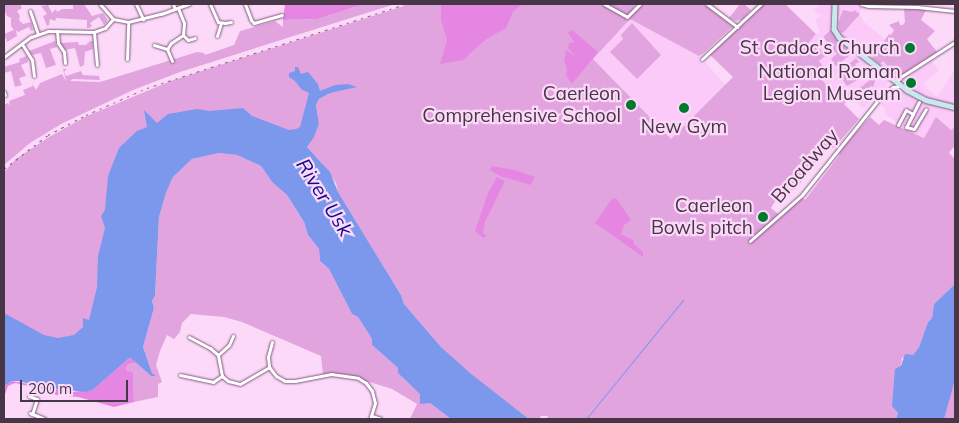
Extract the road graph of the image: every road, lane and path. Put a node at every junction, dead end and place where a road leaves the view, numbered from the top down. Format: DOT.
graph roads {
  1 [pos="100,4"];
  2 [pos="136,4"];
  3 [pos="173,4"];
  4 [pos="189,4"];
  5 [pos="210,4"];
  6 [pos="245,4"];
  7 [pos="604,4"];
  8 [pos="640,4"];
  9 [pos="707,4"];
  10 [pos="761,4"];
  11 [pos="835,4"];
  12 [pos="861,4"];
  13 [pos="908,5"];
  14 [pos="176,9"];
  15 [pos="30,11"];
  16 [pos="955,11"];
  17 [pos="282,16"];
  18 [pos="113,19"];
  19 [pos="143,20"];
  20 [pos="128,22"];
  21 [pos="231,22"];
  22 [pos="221,23"];
  23 [pos="737,27"];
  24 [pos="57,31"];
  25 [pos="94,32"];
  26 [pos="38,34"];
  27 [pos="183,35"];
  28 [pos="217,36"];
  29 [pos="195,38"];
  30 [pos="955,42"];
  31 [pos="22,44"];
  32 [pos="154,45"];
  33 [pos="168,49"];
  34 [pos="4,57"];
  35 [pos="127,59"];
  36 [pos="702,59"];
  37 [pos="172,61"];
  38 [pos="65,63"];
  39 [pos="97,65"];
  40 [pos="34,76"];
  41 [pos="891,78"];
  42 [pos="898,85"];
  43 [pos="888,90"];
  44 [pos="919,102"];
  45 [pos="955,106"];
  46 [pos="926,109"];
  47 [pos="913,114"];
  48 [pos="898,125"];
  49 [pos="750,241"];
  50 [pos="233,336"];
  51 [pos="189,337"];
  52 [pos="272,342"];
  53 [pos="230,343"];
  54 [pos="234,346"];
  55 [pos="218,355"];
  56 [pos="269,367"];
  57 [pos="180,376"];
  58 [pos="222,376"];
  59 [pos="29,396"];
  60 [pos="371,418"];
  61 [pos="45,419"];
  62 [pos="381,419"];
  1 -- 18 [label="street"];
  2 -- 19 [label="street"];
  3 -- 14 [label="street"];
  4 -- 14 [label="street"];
  5 -- 22 [label="street"];
  6 -- 17 [label="street"];
  7 -- 8 [label="street"];
  9 -- 23 [label="street"];
  10 -- 23 [label="street"];
  11 -- 41 [label="main road"];
  12 -- 13 [label="street"];
  13 -- 16 [label="street"];
  14 -- 19 [label="street"];
  14 -- 27 [label="street"];
  15 -- 26 [label="street"];
  18 -- 20 [label="street"];
  18 -- 25 [label="street"];
  19 -- 20 [label="street"];
  20 -- 35 [label="street"];
  21 -- 22 [label="street"];
  22 -- 28 [label="street"];
  23 -- 36 [label="street"];
  24 -- 25 [label="street"];
  24 -- 26 [label="street"];
  24 -- 38 [label="street"];
  25 -- 39 [label="street"];
  26 -- 31 [label="street"];
  27 -- 29 [label="street"];
  27 -- 33 [label="street"];
  30 -- 42 [label="street"];
  31 -- 34 [label="street"];
  31 -- 40 [label="street"];
  32 -- 33 [label="street"];
  33 -- 37 [label="street"];
  41 -- 42 [label="main road"];
  41 -- 43 [label="street"];
  42 -- 43 [label="street"];
  42 -- 45 [label="main road"];
  43 -- 49 [label="street, Broadway"];
  44 -- 47 [label="street"];
  46 -- 47 [label="street"];
  47 -- 48 [label="street"];
  50 -- 53 [label="street"];
  51 -- 55 [label="street"];
  52 -- 56 [label="street"];
  53 -- 54 [label="street"];
  53 -- 55 [label="street"];
  55 -- 58 [label="street"];
  56 -- 58 [label="street"];
  56 -- 60 [label="street"];
  57 -- 58 [label="street"];
  59 -- 61 [label="street"];
  60 -- 62 [label="street"];
}
